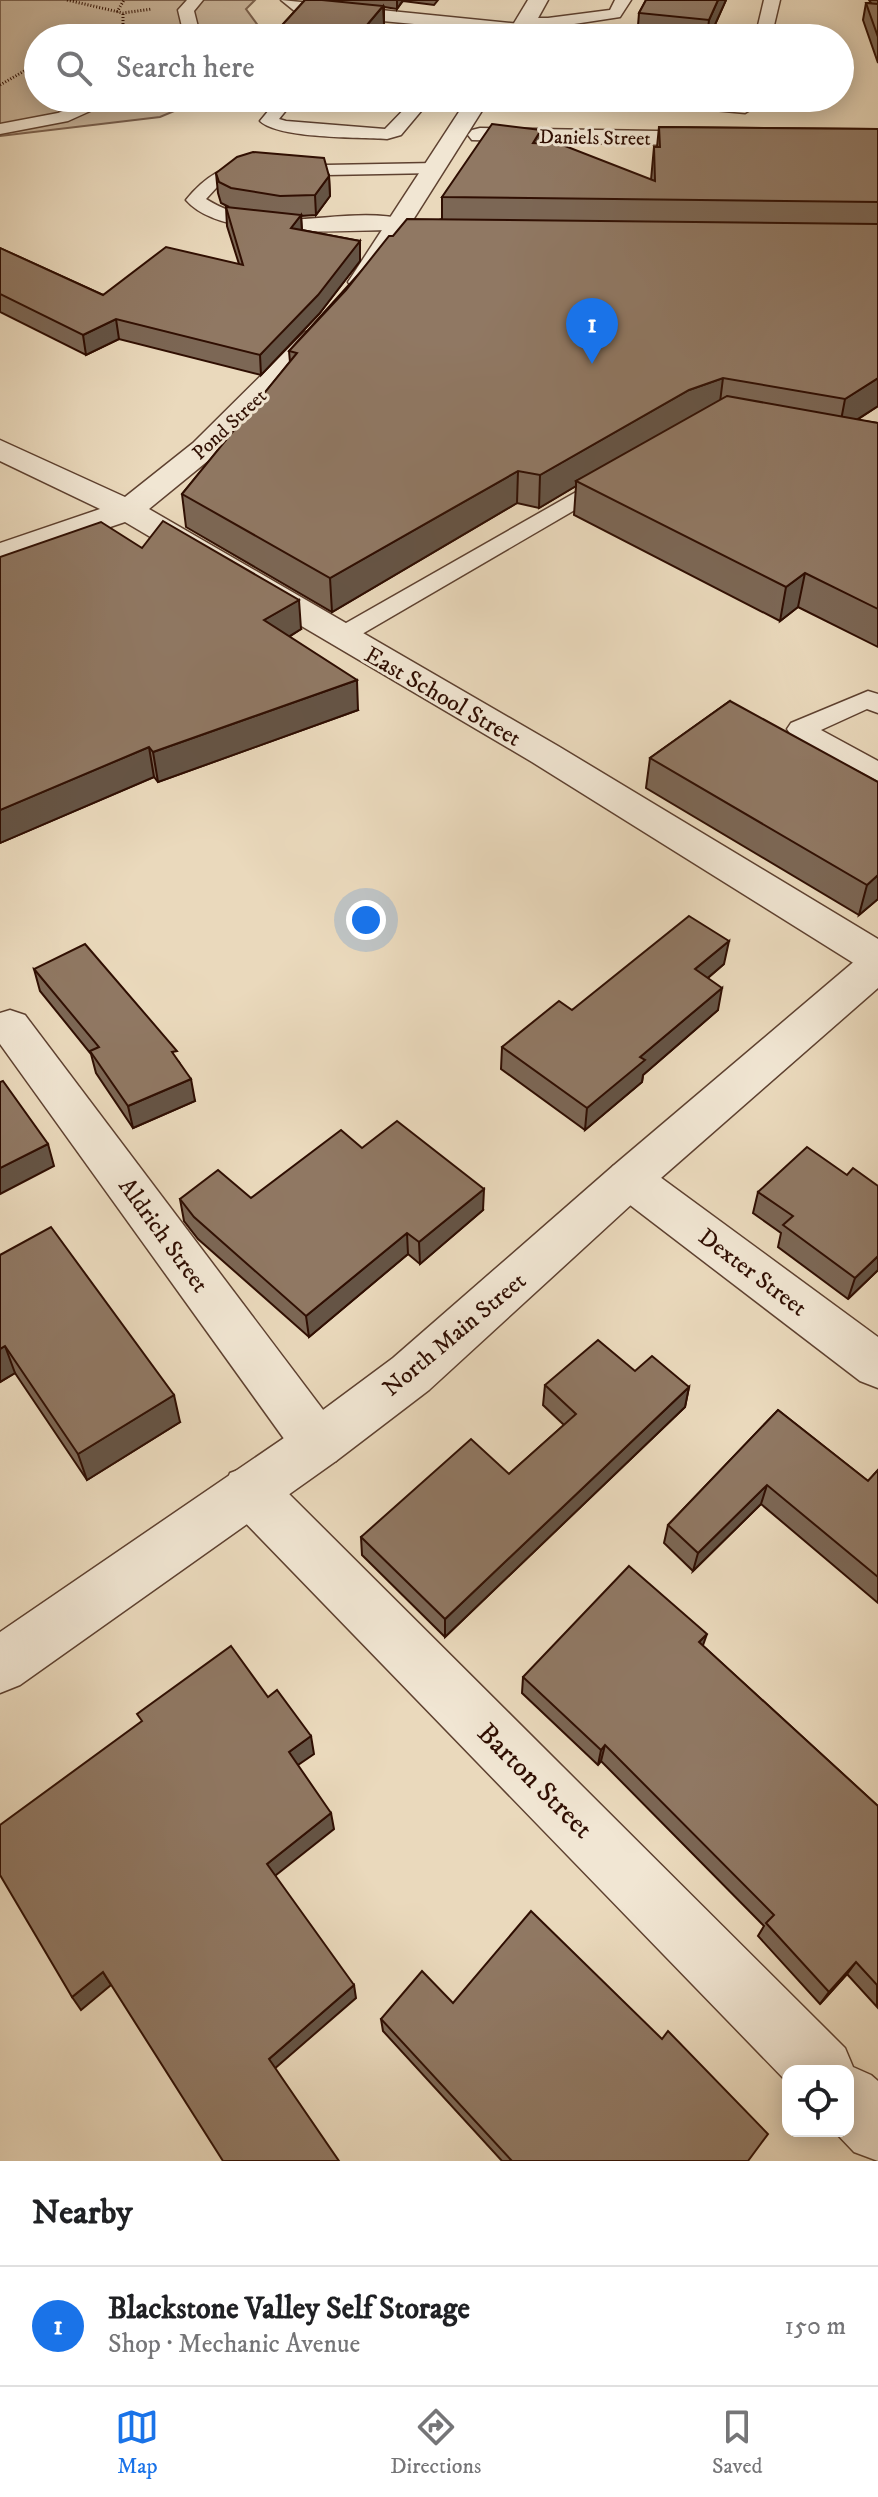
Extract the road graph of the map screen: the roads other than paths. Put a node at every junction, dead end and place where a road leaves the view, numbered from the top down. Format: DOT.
graph roads {
  1 [pos="289,0"];
  2 [pos="538,0"];
  3 [pos="623,0"];
  4 [pos="772,0"];
  5 [pos="468,24"];
  6 [pos="524,24"];
  7 [pos="544,24"];
  8 [pos="766,24"];
  9 [pos="75,112"];
  10 [pos="276,112"];
  11 [pos="412,112"];
  12 [pos="471,112"];
  13 [pos="715,112"];
  14 [pos="742,117"];
  15 [pos="0,129"];
  16 [pos="457,134"];
  17 [pos="436,168"];
  18 [pos="405,234"];
  19 [pos="0,449"];
  20 [pos="628,469"];
  21 [pos="128,510"];
  22 [pos="0,554"];
  23 [pos="341,636"];
  24 [pos="878,705"];
  25 [pos="878,772"];
  26 [pos="878,958"];
  27 [pos="878,965"];
  28 [pos="10,1026"];
  29 [pos="629,1179"];
  30 [pos="878,1366"];
  31 [pos="318,1444"];
  32 [pos="249,1490"];
  33 [pos="0,1665"];
  34 [pos="816,2065"];
  35 [pos="854,2104"];
  36 [pos="878,2128"];
  1 -- 5 [label="lane"];
  2 -- 6 [label="street"];
  3 -- 7 [label="lane"];
  4 -- 8 [label="lane"];
  9 -- 15 [label="lane"];
  10 -- 11 [label="lane"];
  12 -- 16 [label="street, Pond Street"];
  13 -- 14 [label="lane"];
  14 -- 16 [label="street, Daniels Street"];
  16 -- 17 [label="street, Pond Street"];
  17 -- 18 [label="street, Pond Street"];
  17 -- 18 [label="lane"];
  18 -- 21 [label="street, Pond Street"];
  19 -- 21 [label="street, East School Street"];
  20 -- 23 [label="lane"];
  21 -- 22 [label="street, Pond Street"];
  21 -- 23 [label="street, East School Street"];
  23 -- 26 [label="street, East School Street"];
  24 -- 25 [label="lane"];
  27 -- 29 [label="street, North Main Street"];
  28 -- 31 [label="street, Aldrich Street"];
  29 -- 30 [label="street, Dexter Street"];
  29 -- 31 [label="street, North Main Street"];
  31 -- 32 [label="street, North Main Street"];
  32 -- 33 [label="street, North Main Street"];
  32 -- 34 [label="street, Barton Street"];
  35 -- 36 [label="street"];
}
